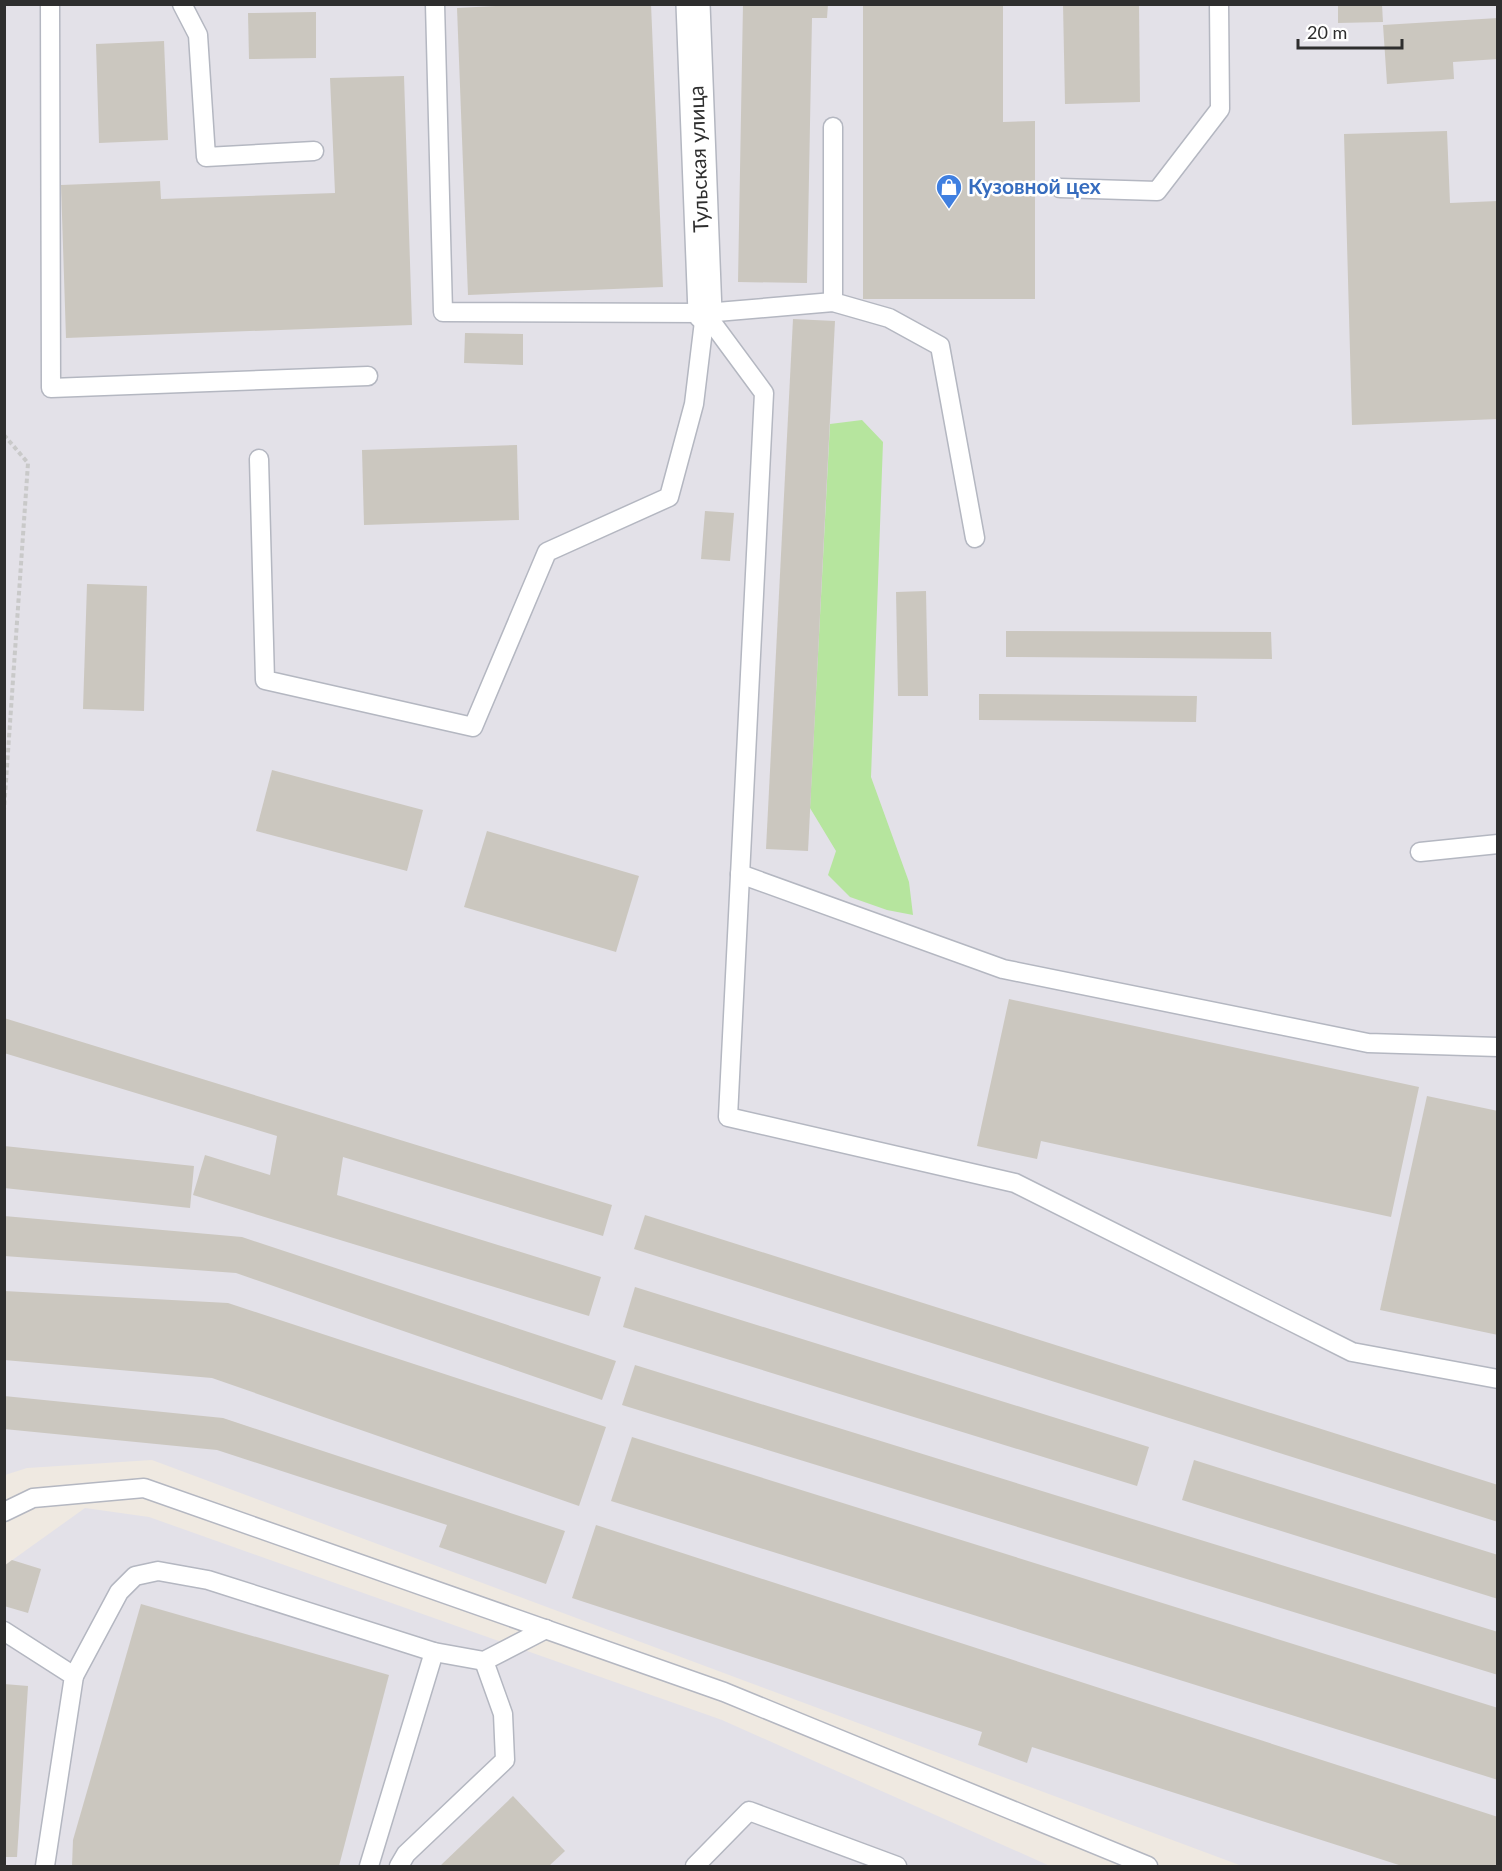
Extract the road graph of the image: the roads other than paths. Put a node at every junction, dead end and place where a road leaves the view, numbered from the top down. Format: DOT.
graph roads {
  1 [pos="50,4"];
  2 [pos="182,4"];
  3 [pos="435,4"];
  4 [pos="693,4"];
  5 [pos="1219,4"];
  6 [pos="833,127"];
  7 [pos="314,151"];
  8 [pos="1060,188"];
  9 [pos="833,302"];
  10 [pos="705,313"];
  11 [pos="368,376"];
  12 [pos="259,459"];
  13 [pos="975,538"];
  14 [pos="1497,844"];
  15 [pos="1420,852"];
  16 [pos="740,874"];
  17 [pos="1497,1047"];
  18 [pos="1497,1379"];
  19 [pos="4,1512"];
  20 [pos="546,1629"];
  21 [pos="4,1631"];
  22 [pos="434,1652"];
  23 [pos="484,1661"];
  24 [pos="74,1676"];
  25 [pos="45,1866"];
  26 [pos="369,1866"];
  27 [pos="399,1866"];
  28 [pos="695,1866"];
  29 [pos="897,1866"];
  30 [pos="1148,1866"];
  1 -- 11 [label="lane"];
  2 -- 7 [label="lane"];
  3 -- 10 [label="lane"];
  4 -- 10 [label="street, Тульская улица"];
  5 -- 8 [label="lane"];
  6 -- 9 [label="lane"];
  9 -- 10 [label="lane"];
  9 -- 13 [label="lane"];
  10 -- 12 [label="lane"];
  10 -- 16 [label="lane"];
  14 -- 15 [label="lane"];
  16 -- 17 [label="lane"];
  16 -- 18 [label="lane"];
  19 -- 20 [label="lane"];
  20 -- 23 [label="lane"];
  20 -- 30 [label="lane"];
  21 -- 24 [label="lane"];
  22 -- 23 [label="lane"];
  22 -- 24 [label="lane"];
  22 -- 26 [label="lane"];
  23 -- 27 [label="lane"];
  24 -- 25 [label="lane"];
  28 -- 29 [label="lane"];
}
